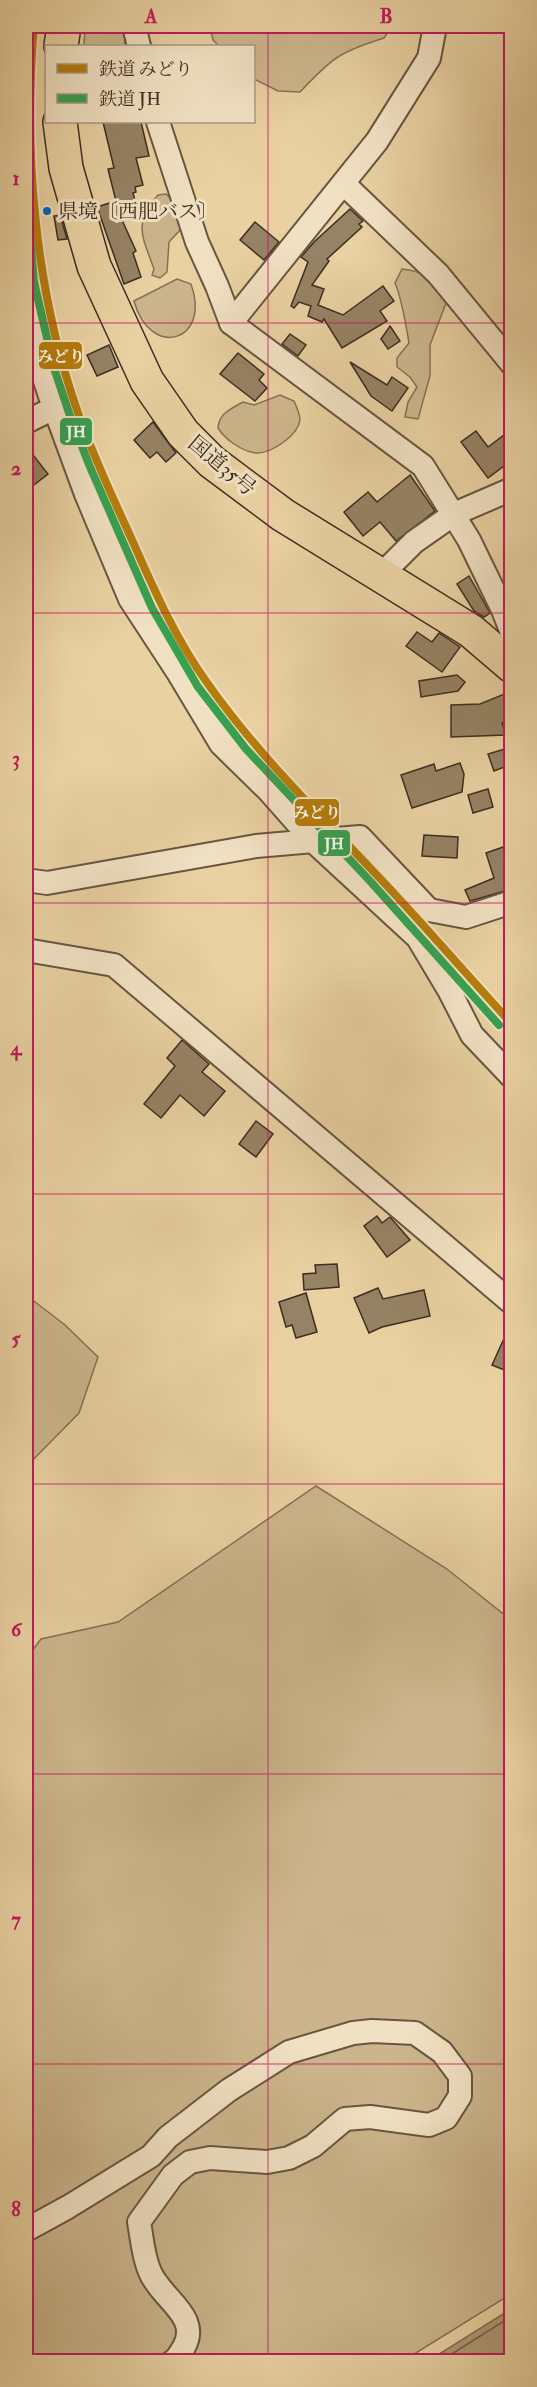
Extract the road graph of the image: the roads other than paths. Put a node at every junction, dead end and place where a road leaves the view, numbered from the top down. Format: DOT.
graph roads {
  1 [pos="64,26"];
  2 [pos="134,26"];
  3 [pos="435,26"];
  4 [pos="61,45"];
  5 [pos="138,45"];
  6 [pos="60,123"];
  7 [pos="158,123"];
  8 [pos="344,184"];
  9 [pos="26,278"];
  10 [pos="231,322"];
  11 [pos="512,364"];
  12 [pos="54,408"];
  13 [pos="26,422"];
  14 [pos="512,489"];
  15 [pos="454,514"];
  16 [pos="380,576"];
  17 [pos="512,633"];
  18 [pos="512,666"];
  19 [pos="314,842"];
  20 [pos="26,880"];
  21 [pos="512,902"];
  22 [pos="26,950"];
  23 [pos="512,1077"];
  24 [pos="512,1303"];
  25 [pos="26,2230"];
  26 [pos="172,2361"];
  1 -- 4 [label="highway"];
  2 -- 5 [label="street"];
  3 -- 8 [label="street"];
  6 -- 16 [label="highway, 国道35号"];
  7 -- 10 [label="street"];
  8 -- 10 [label="street"];
  8 -- 11 [label="street"];
  9 -- 12 [label="street"];
  10 -- 15 [label="street"];
  12 -- 13 [label="street"];
  12 -- 19 [label="street"];
  14 -- 15 [label="street"];
  15 -- 16 [label="street"];
  15 -- 17 [label="street"];
  16 -- 18 [label="highway, 国道35号"];
  19 -- 20 [label="street"];
  19 -- 21 [label="street"];
  19 -- 23 [label="street"];
  22 -- 24 [label="street"];
  25 -- 26 [label="street"];
}
